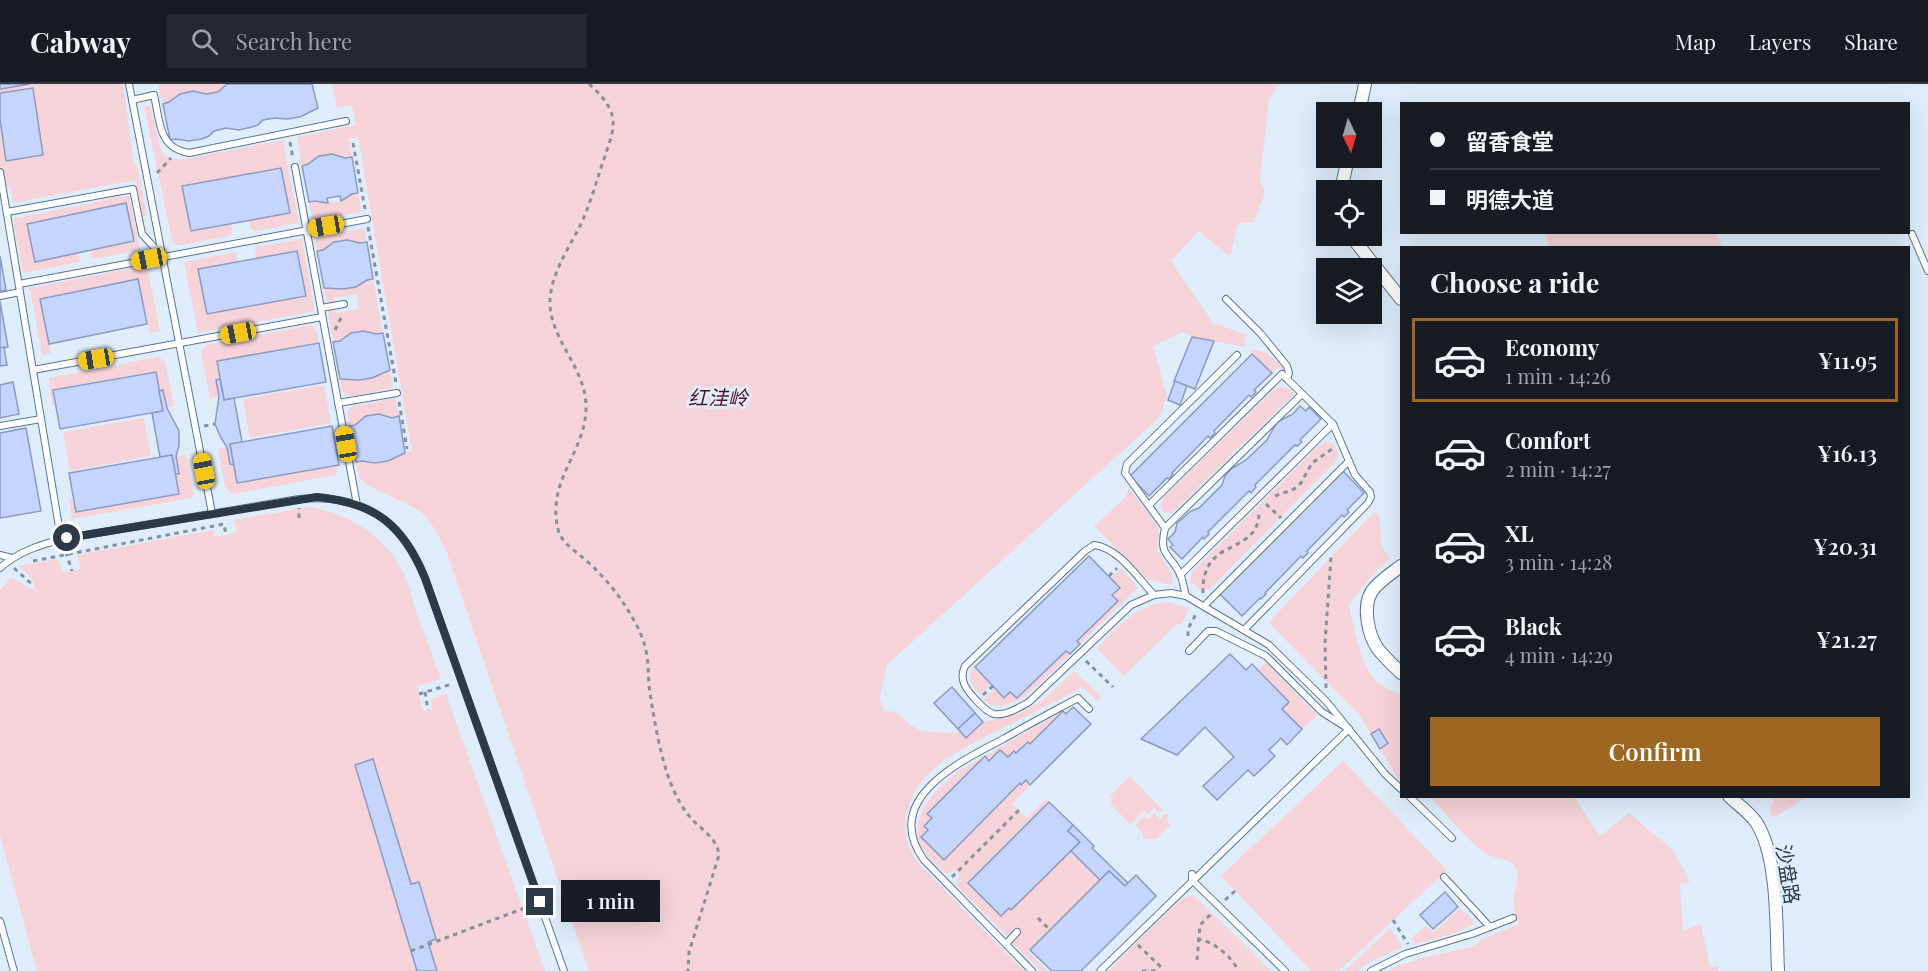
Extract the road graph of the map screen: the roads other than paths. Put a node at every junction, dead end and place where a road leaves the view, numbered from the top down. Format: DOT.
graph roads {
  1 [pos="129,84"];
  2 [pos="1365,84"];
  3 [pos="132,100"];
  4 [pos="1361,102"];
  5 [pos="346,121"];
  6 [pos="295,167"];
  7 [pos="0,172"];
  8 [pos="7,212"];
  9 [pos="367,219"];
  10 [pos="306,229"];
  11 [pos="1912,234"];
  12 [pos="1359,246"];
  13 [pos="162,257"];
  14 [pos="1928,272"];
  15 [pos="19,284"];
  16 [pos="20,292"];
  17 [pos="0,296"];
  18 [pos="1400,298"];
  19 [pos="1226,299"];
  20 [pos="344,304"];
  21 [pos="321,308"];
  22 [pos="322,317"];
  23 [pos="179,344"];
  24 [pos="1237,355"];
  25 [pos="33,370"];
  26 [pos="1287,380"];
  27 [pos="397,393"];
  28 [pos="1302,394"];
  29 [pos="338,403"];
  30 [pos="41,419"];
  31 [pos="1333,424"];
  32 [pos="0,426"];
  33 [pos="1349,461"];
  34 [pos="357,505"];
  35 [pos="1149,505"];
  36 [pos="212,513"];
  37 [pos="1165,528"];
  38 [pos="61,539"];
  39 [pos="0,555"];
  40 [pos="12,558"];
  41 [pos="1400,567"];
  42 [pos="0,568"];
  43 [pos="1180,575"];
  44 [pos="1154,595"];
  45 [pos="1186,596"];
  46 [pos="1204,606"];
  47 [pos="1244,630"];
  48 [pos="1189,651"];
  49 [pos="1400,672"];
  50 [pos="1089,709"];
  51 [pos="1349,729"];
  52 [pos="1400,788"];
  53 [pos="1411,798"];
  54 [pos="1731,798"];
  55 [pos="1452,838"];
  56 [pos="1192,877"];
  57 [pos="1444,878"];
  58 [pos="1513,918"];
  59 [pos="0,921"];
  60 [pos="1490,927"];
  61 [pos="1017,932"];
  62 [pos="1006,944"];
  63 [pos="14,971"];
  64 [pos="564,971"];
  65 [pos="1032,971"];
  66 [pos="1100,971"];
  67 [pos="1285,971"];
  68 [pos="1371,971"];
  69 [pos="1778,971"];
  1 -- 3 [label="lane"];
  2 -- 4 [label="street"];
  3 -- 5 [label="lane"];
  3 -- 13 [label="lane"];
  6 -- 10 [label="lane"];
  7 -- 8 [label="lane"];
  8 -- 13 [label="lane"];
  8 -- 15 [label="lane"];
  9 -- 10 [label="lane"];
  10 -- 13 [label="lane"];
  10 -- 21 [label="lane"];
  11 -- 14 [label="lane"];
  12 -- 18 [label="street"];
  13 -- 15 [label="lane"];
  13 -- 23 [label="lane"];
  15 -- 16 [label="lane"];
  16 -- 17 [label="lane"];
  16 -- 25 [label="lane"];
  19 -- 26 [label="lane"];
  20 -- 21 [label="lane"];
  21 -- 22 [label="lane"];
  22 -- 23 [label="lane"];
  22 -- 29 [label="lane"];
  23 -- 25 [label="lane"];
  23 -- 36 [label="lane"];
  24 -- 35 [label="lane"];
  25 -- 30 [label="lane"];
  26 -- 28 [label="lane"];
  26 -- 35 [label="lane"];
  27 -- 29 [label="lane"];
  28 -- 31 [label="lane"];
  28 -- 37 [label="lane"];
  29 -- 34 [label="lane"];
  30 -- 32 [label="lane"];
  30 -- 38 [label="lane"];
  31 -- 33 [label="lane"];
  31 -- 43 [label="lane"];
  33 -- 46 [label="lane"];
  33 -- 47 [label="lane"];
  34 -- 36 [label="lane"];
  34 -- 64 [label="lane"];
  35 -- 37 [label="lane"];
  36 -- 38 [label="lane"];
  37 -- 43 [label="lane"];
  38 -- 40 [label="lane"];
  39 -- 40 [label="lane"];
  40 -- 42 [label="lane"];
  41 -- 49 [label="street"];
  43 -- 45 [label="lane"];
  44 -- 44 [label="lane"];
  44 -- 45 [label="lane"];
  45 -- 46 [label="lane"];
  46 -- 47 [label="lane"];
  47 -- 51 [label="lane"];
  48 -- 51 [label="lane"];
  50 -- 62 [label="lane"];
  51 -- 52 [label="lane"];
  51 -- 56 [label="lane"];
  53 -- 55 [label="lane"];
  54 -- 69 [label="street, 沙盘路"];
  56 -- 66 [label="lane"];
  56 -- 67 [label="lane"];
  57 -- 60 [label="lane"];
  58 -- 60 [label="lane"];
  59 -- 63 [label="lane"];
  60 -- 68 [label="lane"];
  61 -- 62 [label="lane"];
  62 -- 65 [label="lane"];
}
